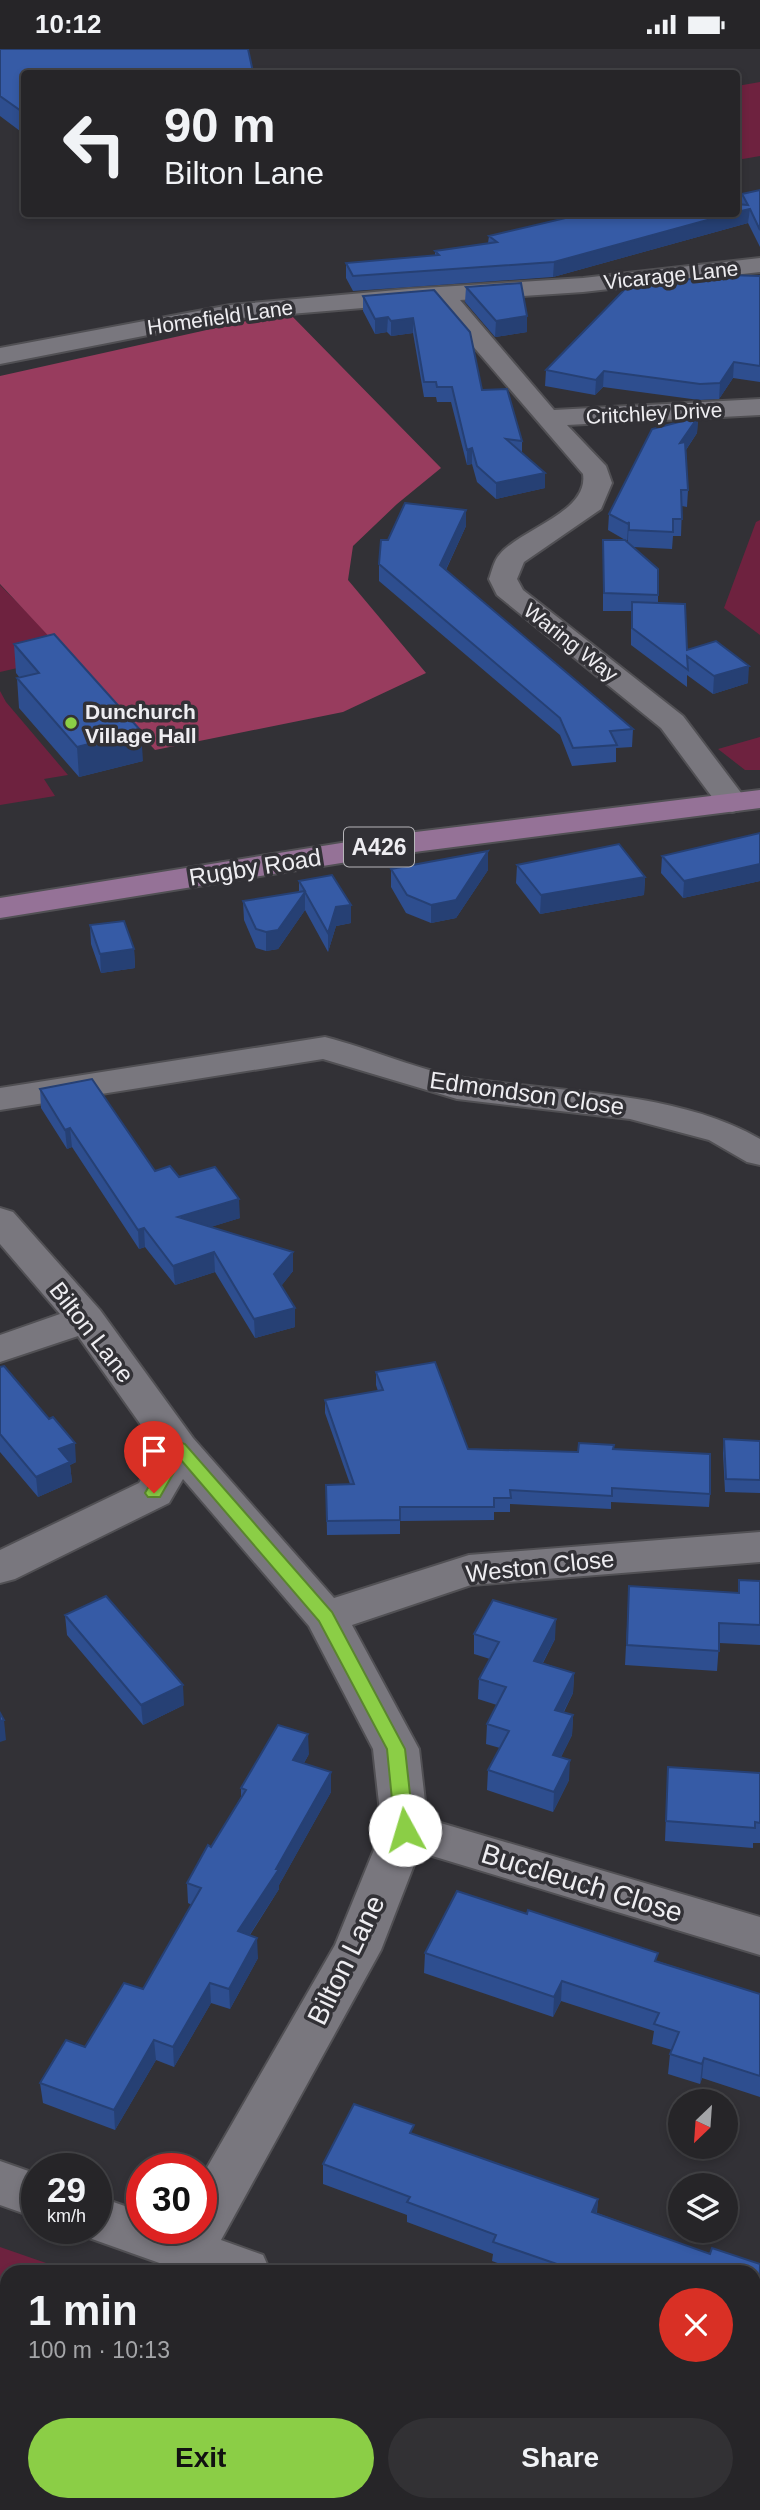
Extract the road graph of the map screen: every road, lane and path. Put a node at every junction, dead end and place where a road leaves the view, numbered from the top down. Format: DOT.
graph roads {
  1 [pos="760,265"];
  2 [pos="442,294"];
  3 [pos="0,356"];
  4 [pos="760,407"];
  5 [pos="547,418"];
  6 [pos="746,800"];
  7 [pos="0,908"];
  8 [pos="0,1099"];
  9 [pos="760,1154"];
  10 [pos="0,1220"];
  11 [pos="86,1319"];
  12 [pos="0,1349"];
  13 [pos="179,1448"];
  14 [pos="760,1547"];
  15 [pos="0,1568"];
  16 [pos="326,1617"];
  17 [pos="405,1830"];
  18 [pos="760,1936"];
  19 [pos="0,2183"];
  20 [pos="21,2190"];
  21 [pos="217,2198"];
  22 [pos="208,2244"];
  23 [pos="236,2265"];
  1 -- 2 [label="street, Vicarage Lane"];
  2 -- 3 [label="street, Homefield Lane"];
  2 -- 5 [label="street, Waring Way"];
  4 -- 5 [label="street, Critchley Drive"];
  5 -- 6 [label="street, Waring Way"];
  6 -- 7 [label="main road, Rugby Road / A426"];
  8 -- 9 [label="street, Edmondson Close"];
  10 -- 11 [label="street, Bilton Lane"];
  11 -- 12 [label="street"];
  11 -- 13 [label="street, Bilton Lane"];
  13 -- 15 [label="street"];
  13 -- 16 [label="street, Bilton Lane"];
  14 -- 16 [label="street, Weston Close"];
  16 -- 17 [label="street, Bilton Lane"];
  17 -- 18 [label="street, Buccleuch Close"];
  17 -- 21 [label="street, Bilton Lane"];
  19 -- 20 [label="street"];
  22 -- 23 [label="street"];
}
